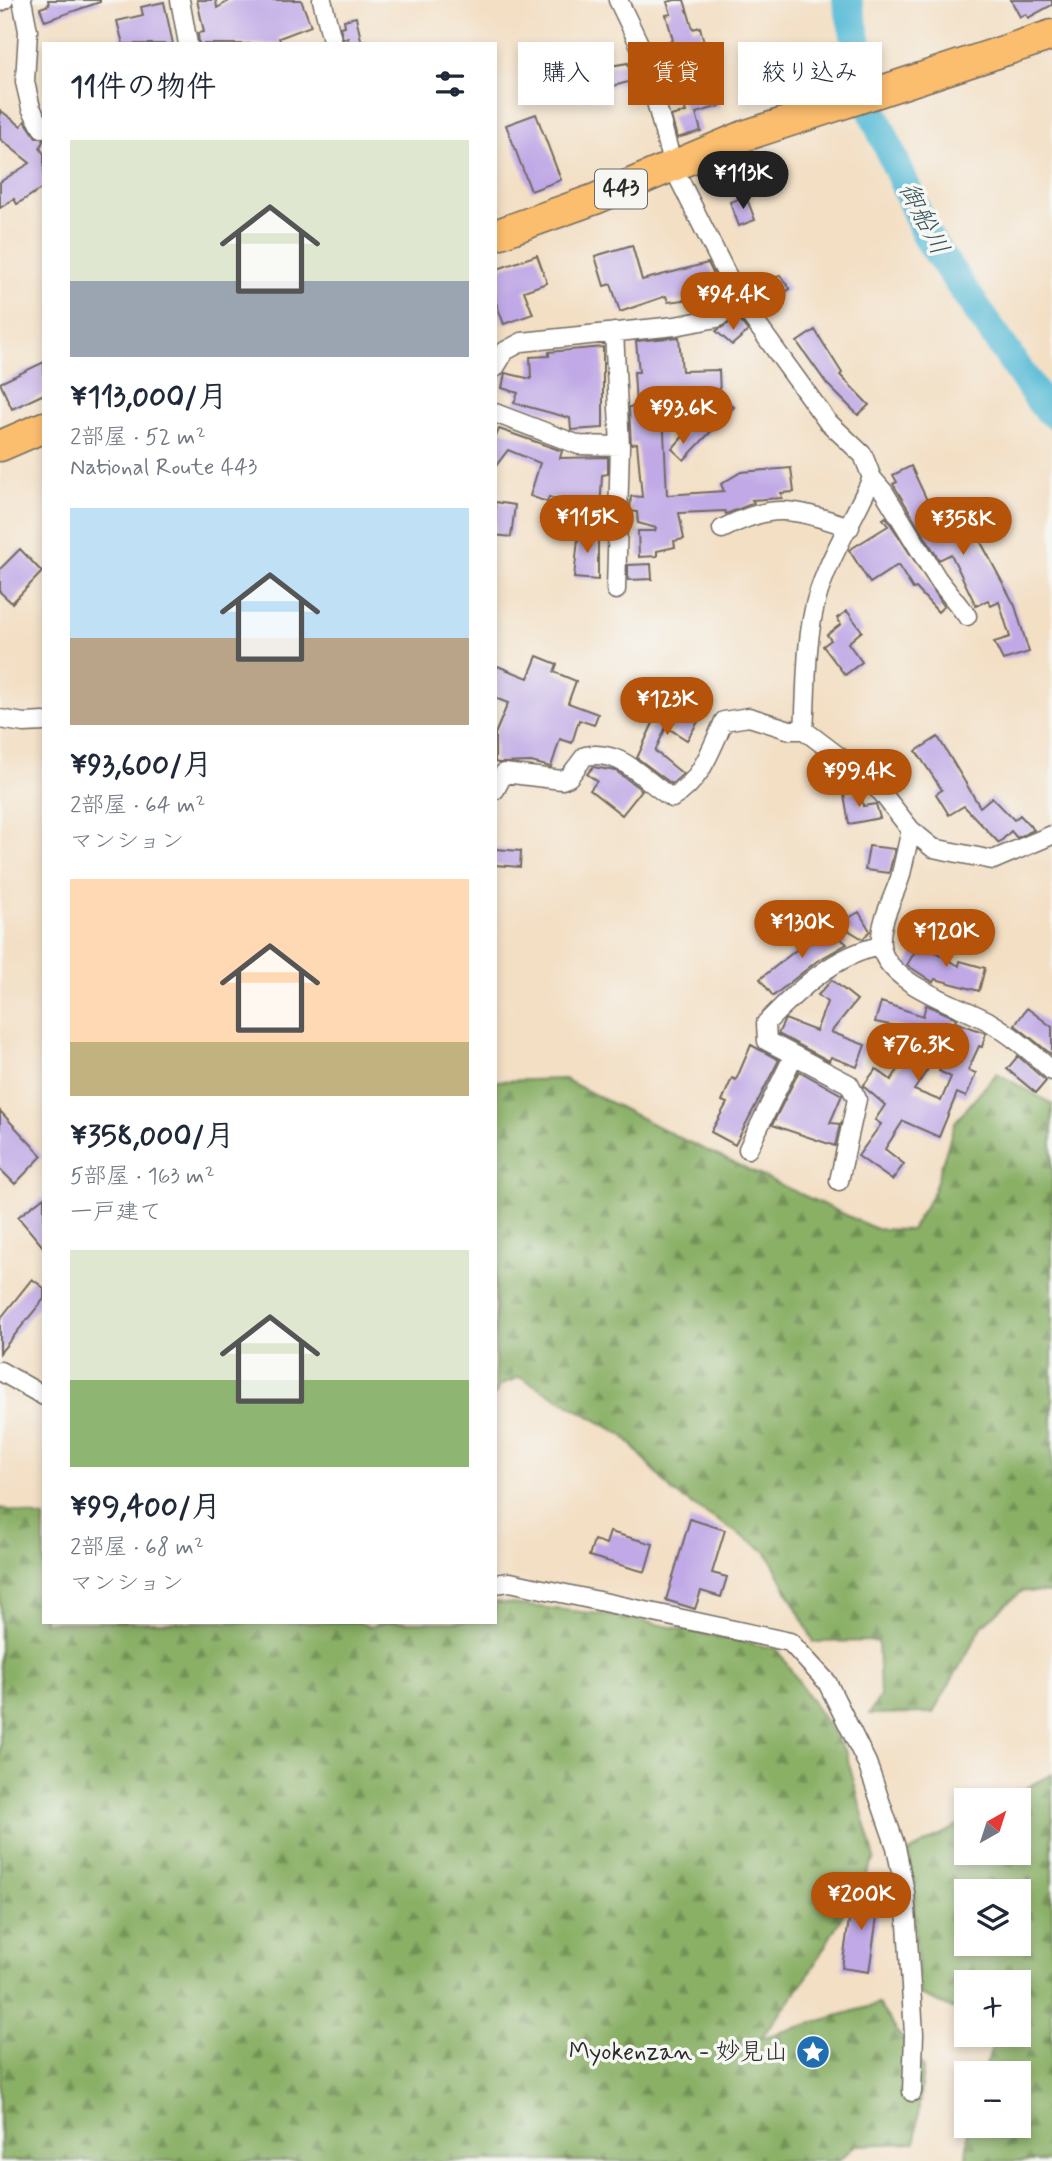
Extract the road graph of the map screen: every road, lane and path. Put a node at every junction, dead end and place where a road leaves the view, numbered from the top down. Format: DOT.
graph roads {
  1 [pos="22,0"];
  2 [pos="180,0"];
  3 [pos="323,0"];
  4 [pos="618,0"];
  5 [pos="1052,34"];
  6 [pos="188,42"];
  7 [pos="334,42"];
  8 [pos="42,128"];
  9 [pos="673,167"];
  10 [pos="497,235"];
  11 [pos="740,301"];
  12 [pos="614,332"];
  13 [pos="497,365"];
  14 [pos="497,414"];
  15 [pos="42,428"];
  16 [pos="0,446"];
  17 [pos="620,446"];
  18 [pos="872,478"];
  19 [pos="850,527"];
  20 [pos="722,529"];
  21 [pos="616,590"];
  22 [pos="967,616"];
  23 [pos="0,719"];
  24 [pos="42,722"];
  25 [pos="804,730"];
  26 [pos="497,786"];
  27 [pos="911,830"];
  28 [pos="1052,835"];
  29 [pos="881,946"];
  30 [pos="794,1055"];
  31 [pos="1052,1071"];
  32 [pos="748,1149"];
  33 [pos="839,1181"];
  34 [pos="0,1371"];
  35 [pos="42,1395"];
  36 [pos="497,1584"];
  37 [pos="912,2092"];
  1 -- 8 [label="street"];
  2 -- 6 [label="street"];
  3 -- 7 [label="street"];
  4 -- 9 [label="street"];
  5 -- 9 [label="highway, 443"];
  9 -- 10 [label="highway, 443"];
  9 -- 11 [label="street"];
  11 -- 12 [label="street"];
  11 -- 18 [label="street"];
  12 -- 13 [label="street"];
  12 -- 17 [label="street"];
  14 -- 17 [label="street"];
  15 -- 16 [label="highway"];
  17 -- 21 [label="street"];
  18 -- 19 [label="street"];
  18 -- 22 [label="street"];
  19 -- 20 [label="street"];
  19 -- 25 [label="street"];
  23 -- 24 [label="street"];
  25 -- 26 [label="street"];
  25 -- 27 [label="street"];
  27 -- 28 [label="street"];
  27 -- 29 [label="street"];
  29 -- 30 [label="street"];
  29 -- 31 [label="street"];
  30 -- 32 [label="street"];
  30 -- 33 [label="street"];
  34 -- 35 [label="street"];
  36 -- 37 [label="street"];
}
